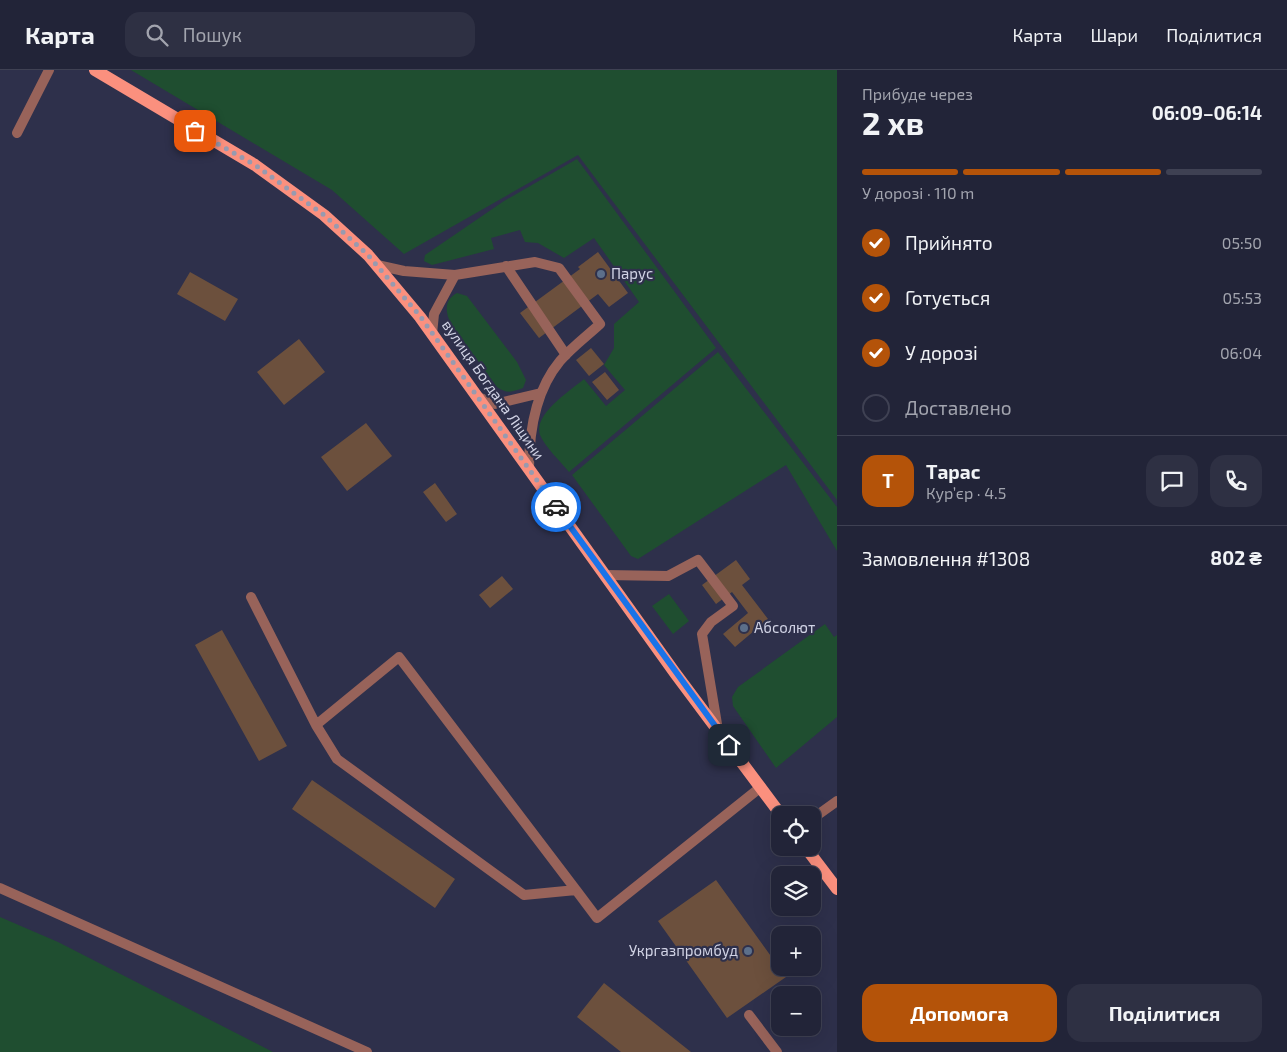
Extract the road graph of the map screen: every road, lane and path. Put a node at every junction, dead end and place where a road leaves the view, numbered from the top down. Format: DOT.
graph roads {
  1 [pos="49,70"];
  2 [pos="94,70"];
  3 [pos="17,133"];
  4 [pos="376,265"];
  5 [pos="506,266"];
  6 [pos="455,276"];
  7 [pos="432,334"];
  8 [pos="566,355"];
  9 [pos="541,393"];
  10 [pos="476,396"];
  11 [pos="529,469"];
  12 [pos="604,575"];
  13 [pos="251,597"];
  14 [pos="316,724"];
  15 [pos="718,731"];
  16 [pos="761,787"];
  17 [pos="837,801"];
  18 [pos="775,806"];
  19 [pos="821,813"];
  20 [pos="812,856"];
  21 [pos="0,888"];
  22 [pos="837,889"];
  23 [pos="576,890"];
  24 [pos="749,1015"];
  25 [pos="367,1052"];
  26 [pos="777,1052"];
  1 -- 3 [label="lane"];
  2 -- 4 [label="main road, вулиця Богдана Ліщини"];
  4 -- 6 [label="lane"];
  4 -- 7 [label="main road, вулиця Богдана Ліщини"];
  5 -- 6 [label="lane"];
  5 -- 8 [label="lane"];
  5 -- 8 [label="lane"];
  6 -- 7 [label="lane"];
  7 -- 10 [label="main road, вулиця Богдана Ліщини"];
  8 -- 9 [label="lane"];
  9 -- 10 [label="lane"];
  9 -- 11 [label="lane"];
  10 -- 11 [label="main road, вулиця Богдана Ліщини"];
  11 -- 12 [label="main road, вулиця Богдана Ліщини"];
  12 -- 15 [label="main road, вулиця Богдана Ліщини"];
  12 -- 15 [label="lane"];
  13 -- 14 [label="lane"];
  14 -- 23 [label="lane"];
  14 -- 23 [label="lane"];
  15 -- 16 [label="main road, вулиця Богдана Ліщини"];
  16 -- 18 [label="main road, вулиця Богдана Ліщини"];
  16 -- 23 [label="lane"];
  17 -- 19 [label="lane"];
  20 -- 22 [label="main road"];
  21 -- 25 [label="lane"];
  24 -- 26 [label="lane"];
}
